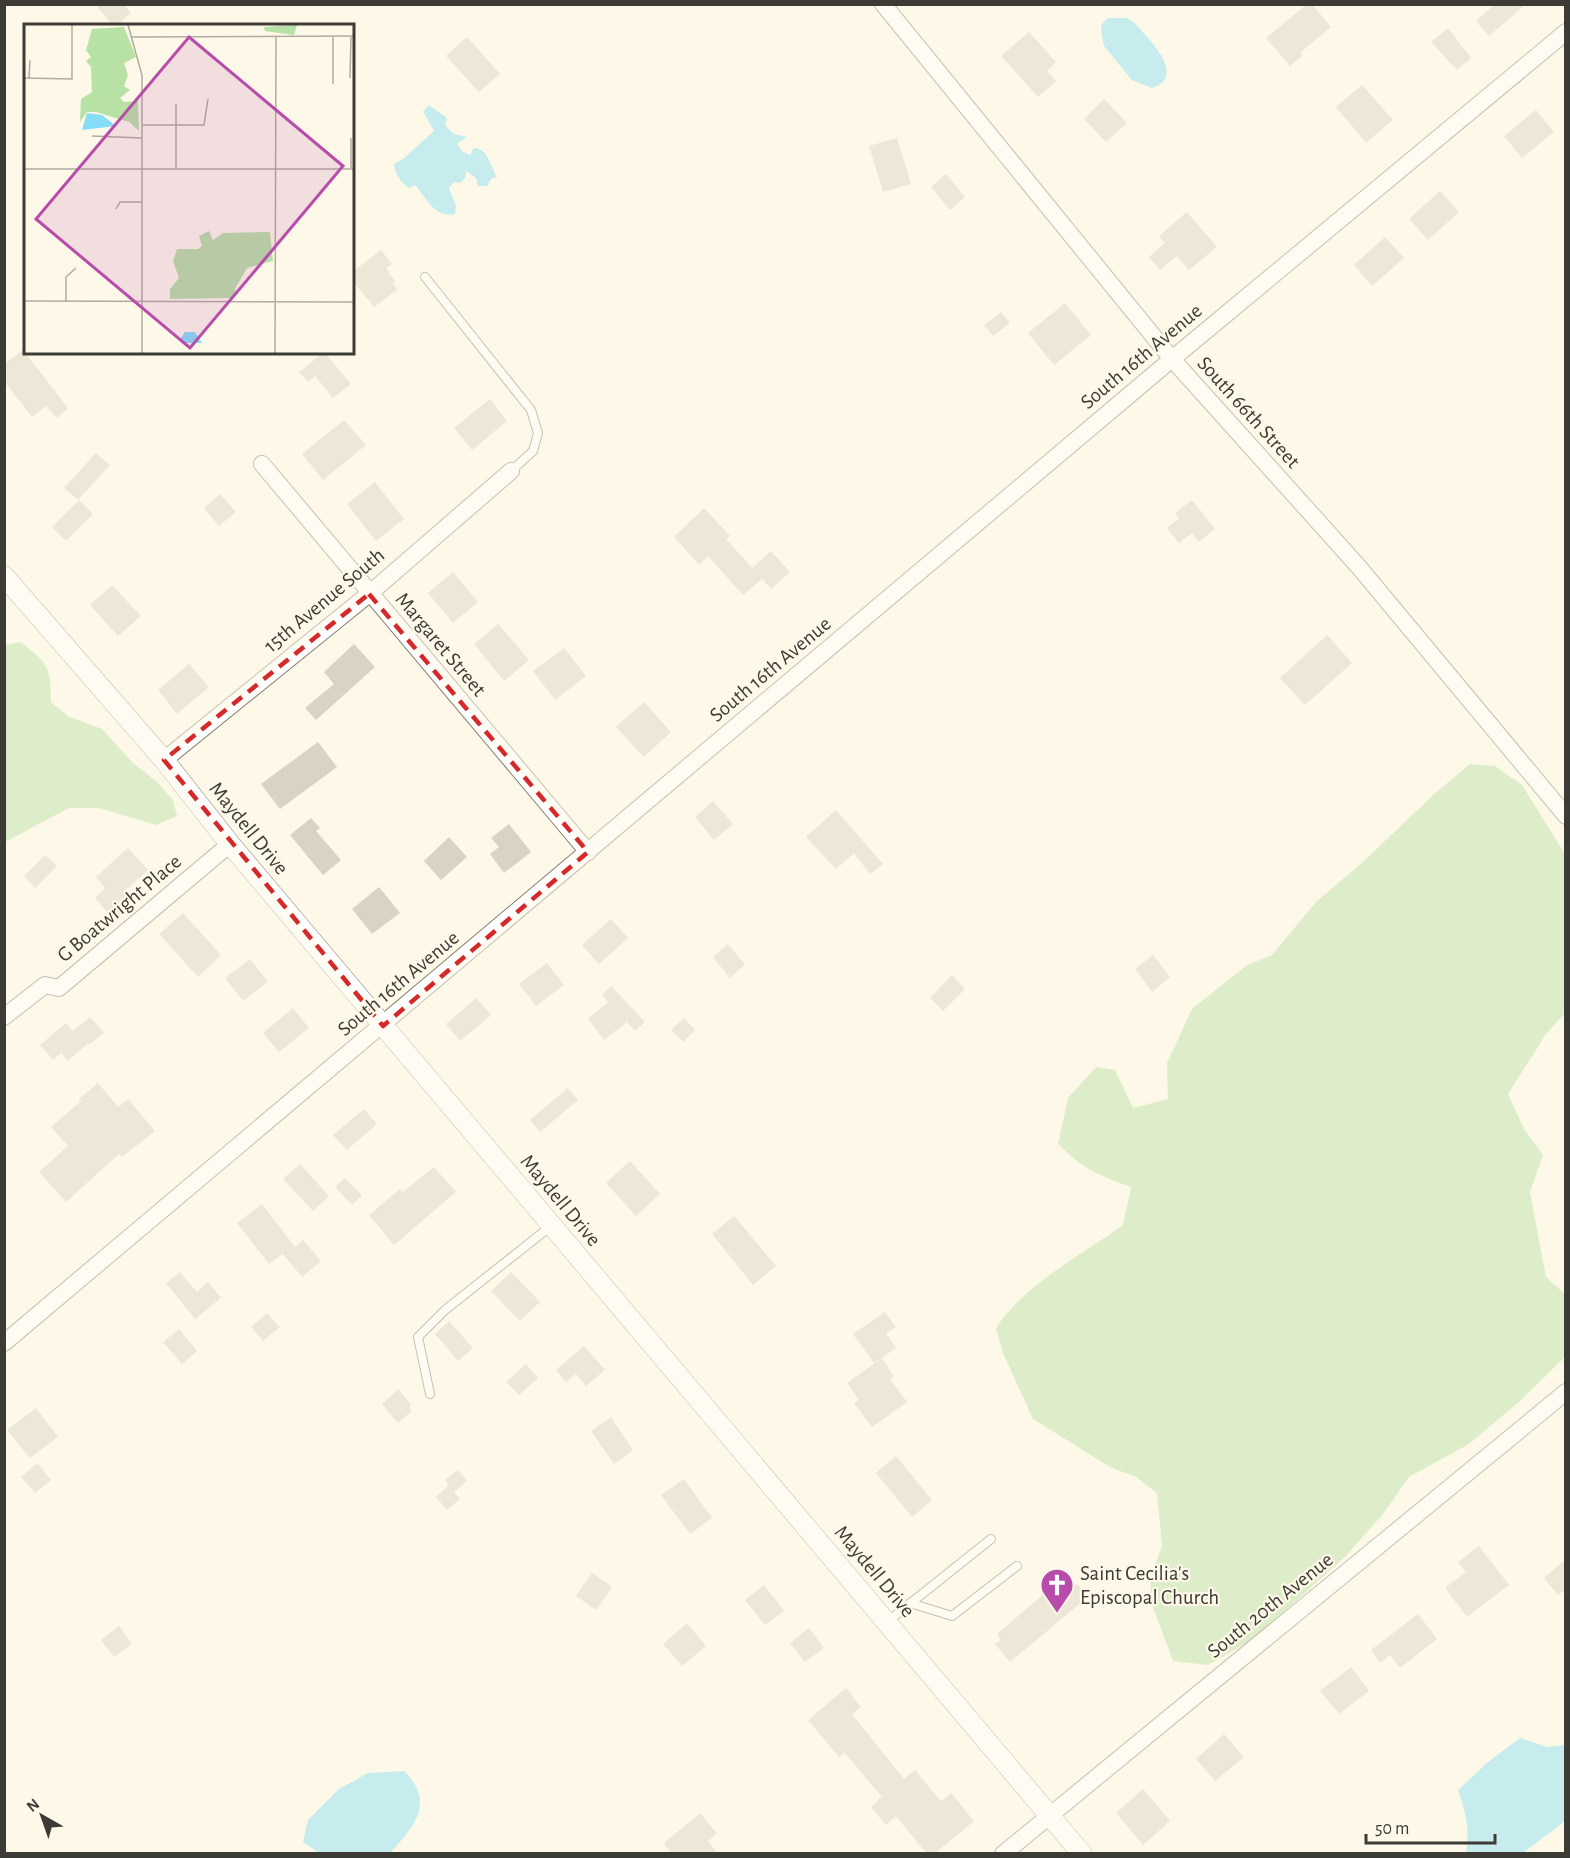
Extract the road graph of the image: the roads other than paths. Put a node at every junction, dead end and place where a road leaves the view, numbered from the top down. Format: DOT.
graph roads {
  1 [pos="882,4"];
  2 [pos="1566,32"];
  3 [pos="425,277"];
  4 [pos="1172,359"];
  5 [pos="262,464"];
  6 [pos="511,471"];
  7 [pos="4,576"];
  8 [pos="369,594"];
  9 [pos="164,760"];
  10 [pos="1566,816"];
  11 [pos="230,844"];
  12 [pos="588,852"];
  13 [pos="4,1017"];
  14 [pos="383,1026"];
  15 [pos="551,1225"];
  16 [pos="4,1343"];
  17 [pos="1566,1392"];
  18 [pos="430,1394"];
  19 [pos="991,1539"];
  20 [pos="1017,1566"];
  21 [pos="910,1603"];
  22 [pos="886,1622"];
  23 [pos="1049,1815"];
  24 [pos="1003,1854"];
  25 [pos="1082,1854"];
  1 -- 4 [label="street, South 66th Street"];
  2 -- 4 [label="street, South 16th Avenue"];
  3 -- 6 [label="lane"];
  4 -- 10 [label="street, South 66th Street"];
  4 -- 12 [label="street, South 16th Avenue"];
  5 -- 8 [label="street, Margaret Street"];
  6 -- 8 [label="street, 15th Avenue South"];
  7 -- 9 [label="street, Maydell Drive"];
  8 -- 9 [label="street, 15th Avenue South"];
  8 -- 12 [label="street, Margaret Street"];
  9 -- 11 [label="street, Maydell Drive"];
  11 -- 13 [label="street, G Boatwright Place"];
  11 -- 14 [label="street, Maydell Drive"];
  12 -- 14 [label="street, South 16th Avenue"];
  14 -- 15 [label="street, Maydell Drive"];
  14 -- 16 [label="street, South 16th Avenue"];
  15 -- 18 [label="lane"];
  15 -- 22 [label="street, Maydell Drive"];
  17 -- 23 [label="street, South 20th Avenue"];
  19 -- 21 [label="lane"];
  20 -- 21 [label="lane"];
  21 -- 22 [label="lane"];
  22 -- 23 [label="street, Maydell Drive"];
  23 -- 24 [label="street, South 20th Avenue"];
  23 -- 25 [label="street, Maydell Drive"];
}
